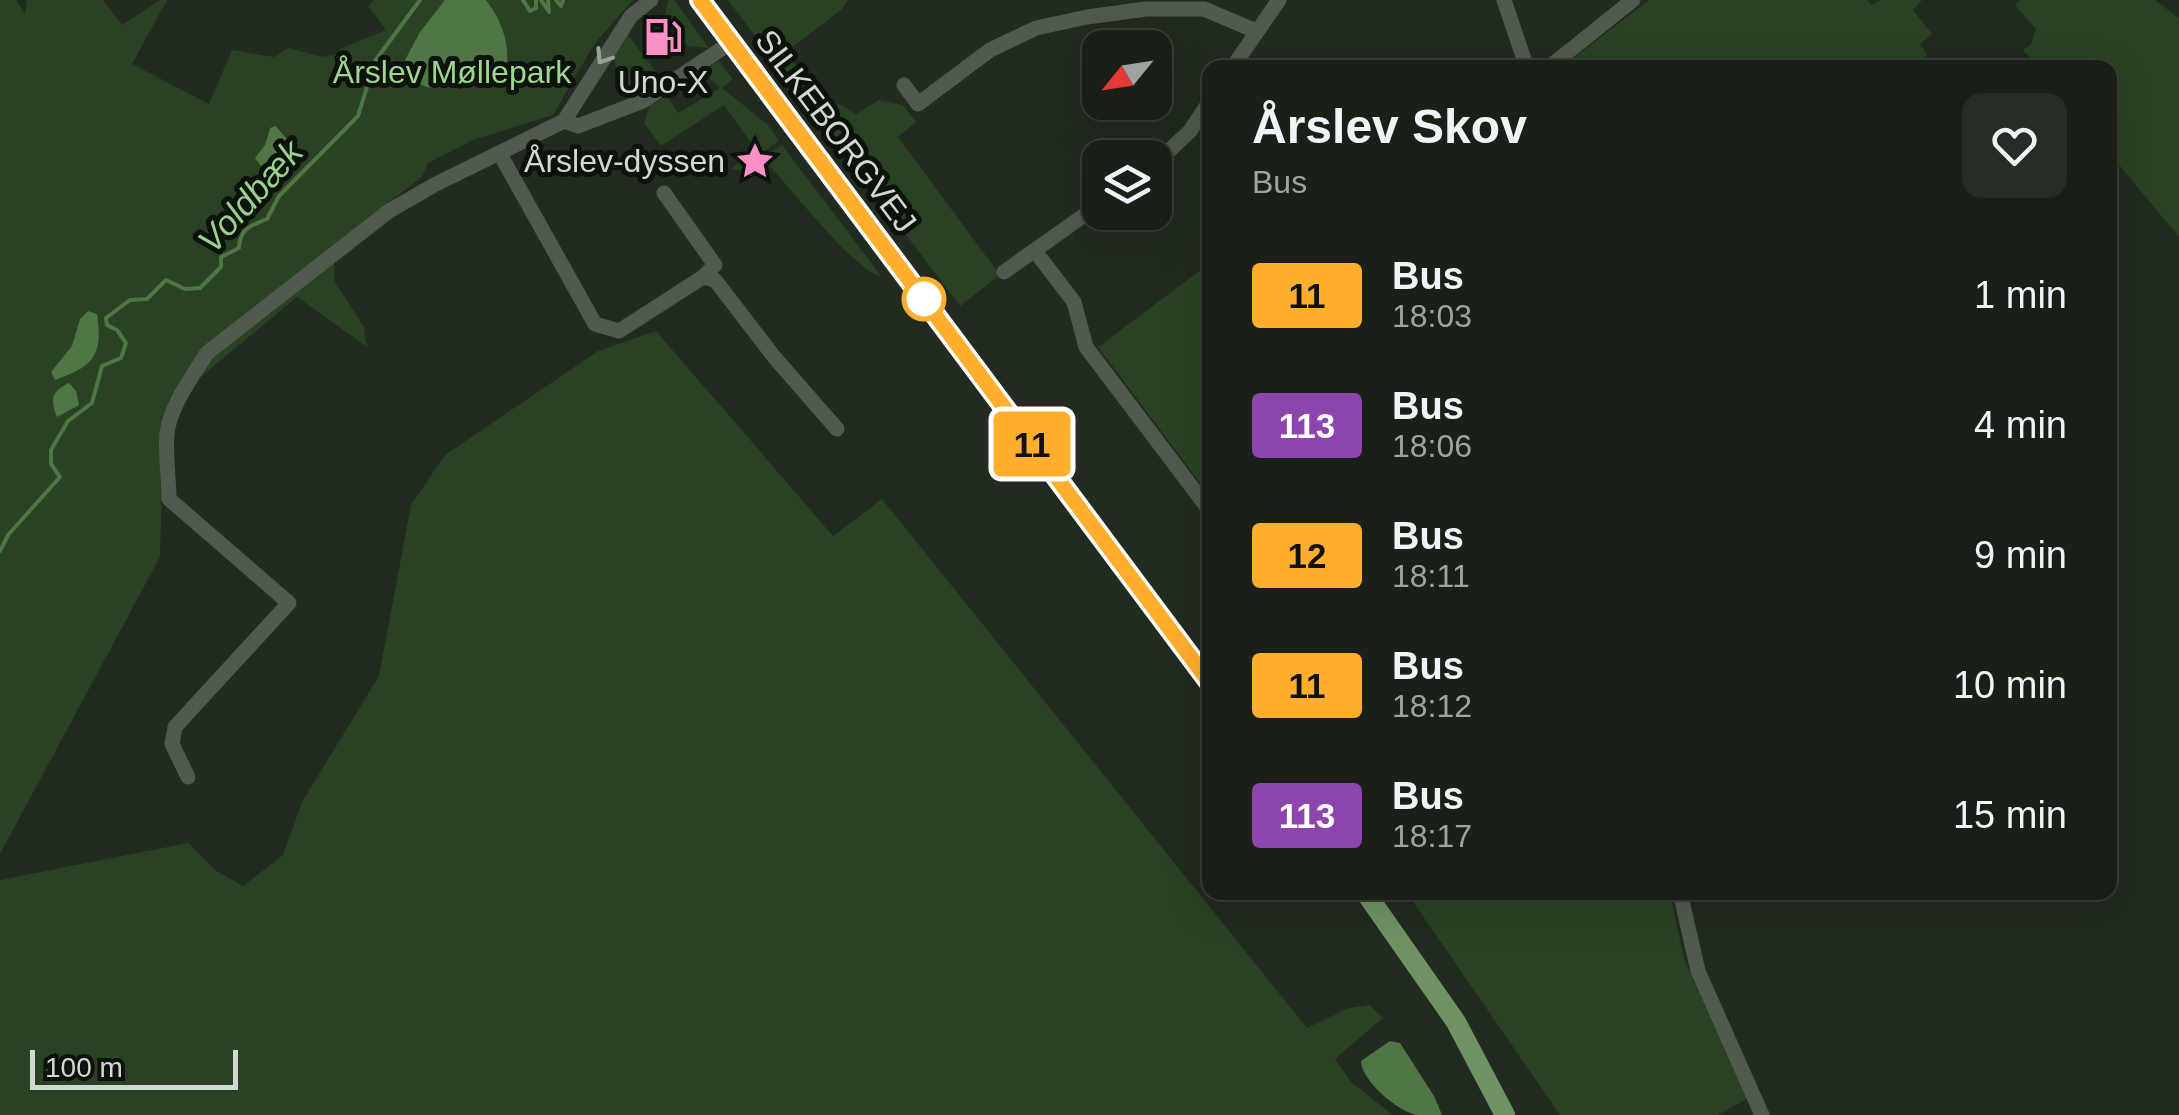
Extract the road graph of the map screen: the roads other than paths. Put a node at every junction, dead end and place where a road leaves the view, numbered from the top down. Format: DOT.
graph roads {
  1 [pos="651,0"];
  2 [pos="700,0"];
  3 [pos="1279,0"];
  4 [pos="1504,0"];
  5 [pos="1633,0"];
  6 [pos="1203,4"];
  7 [pos="1256,32"];
  8 [pos="732,42"];
  9 [pos="1237,60"];
  10 [pos="1524,60"];
  11 [pos="1558,60"];
  12 [pos="904,85"];
  13 [pos="1202,113"];
  14 [pos="564,121"];
  15 [pos="1172,148"];
  16 [pos="500,154"];
  17 [pos="664,193"];
  18 [pos="1082,217"];
  19 [pos="1035,251"];
  20 [pos="1004,272"];
  21 [pos="704,278"];
  22 [pos="837,429"];
  23 [pos="1202,500"];
  24 [pos="1202,672"];
  25 [pos="188,777"];
  26 [pos="1372,900"];
  27 [pos="1682,900"];
  28 [pos="1505,1115"];
  29 [pos="1762,1115"];
  1 -- 14 [label="street, one-way"];
  2 -- 8 [label="main road, SILKEBORGVEJ"];
  3 -- 7 [label="street"];
  4 -- 10 [label="street"];
  5 -- 11 [label="street"];
  6 -- 7 [label="street"];
  6 -- 12 [label="street"];
  7 -- 9 [label="street"];
  8 -- 14 [label="street"];
  8 -- 24 [label="main road, SILKEBORGVEJ"];
  13 -- 15 [label="street"];
  14 -- 16 [label="street"];
  16 -- 21 [label="street"];
  16 -- 25 [label="street"];
  17 -- 21 [label="street"];
  18 -- 19 [label="street"];
  19 -- 20 [label="street"];
  19 -- 23 [label="street"];
  21 -- 22 [label="street"];
  26 -- 28 [label="main road"];
  27 -- 29 [label="street"];
}
